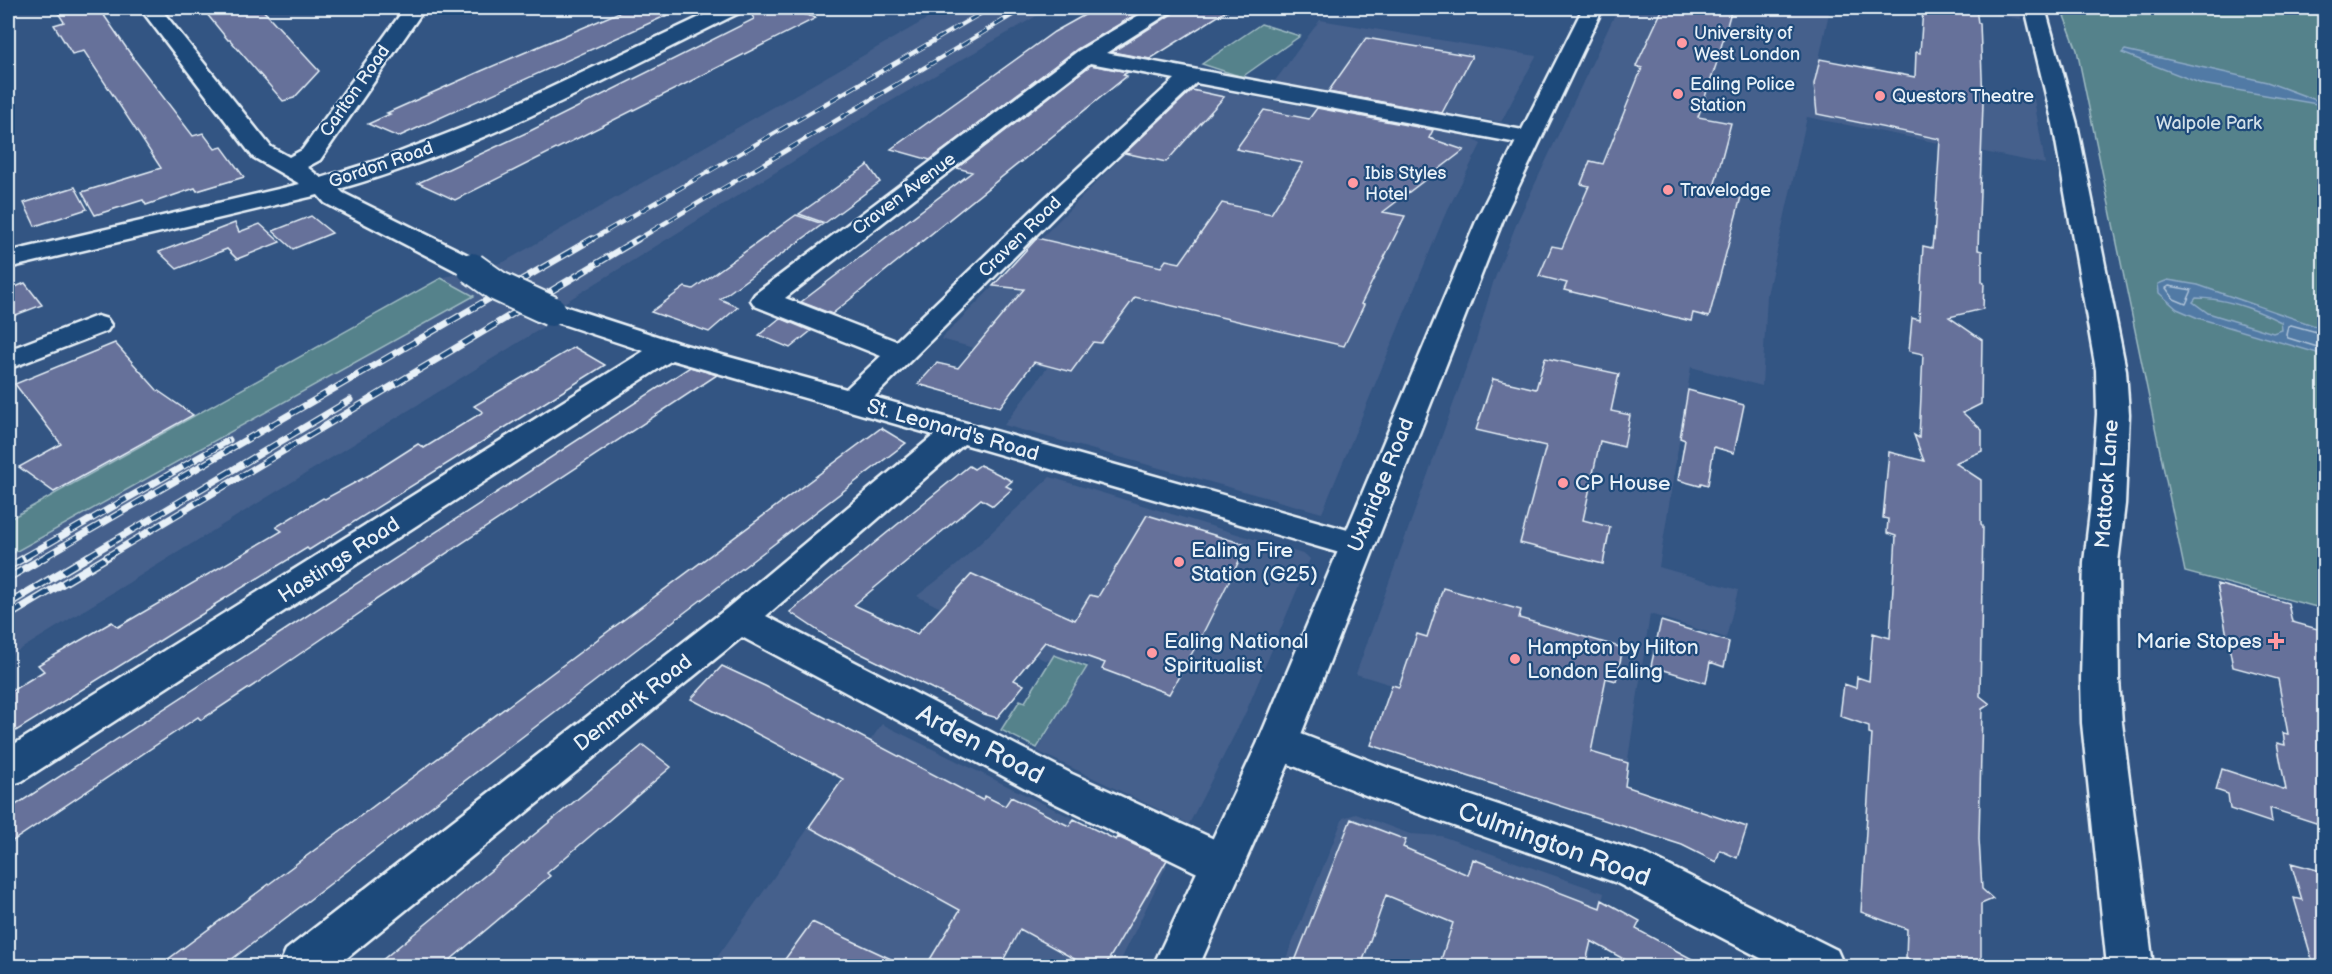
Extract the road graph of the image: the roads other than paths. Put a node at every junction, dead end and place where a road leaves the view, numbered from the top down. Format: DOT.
graph roads {
  1 [pos="150,8"];
  2 [pos="415,8"];
  3 [pos="734,8"];
  4 [pos="1164,8"];
  5 [pos="1593,8"];
  6 [pos="2035,8"];
  7 [pos="1086,56"];
  8 [pos="1191,76"];
  9 [pos="1528,138"];
  10 [pos="289,168"];
  11 [pos="319,186"];
  12 [pos="8,260"];
  13 [pos="97,325"];
  14 [pos="668,349"];
  15 [pos="901,353"];
  16 [pos="8,360"];
  17 [pos="852,400"];
  18 [pos="958,432"];
  19 [pos="1357,544"];
  20 [pos="739,619"];
  21 [pos="1278,742"];
  22 [pos="8,769"];
  23 [pos="1223,864"];
  24 [pos="2129,965"];
  25 [pos="302,966"];
  26 [pos="1178,966"];
  27 [pos="1821,966"];
  1 -- 10 [label="street"];
  2 -- 10 [label="street, Carlton Road"];
  3 -- 11 [label="street, Gordon Road"];
  4 -- 7 [label="street, Craven Avenue"];
  5 -- 9 [label="street, Uxbridge Road"];
  6 -- 24 [label="street, Mattock Lane"];
  7 -- 8 [label="street"];
  7 -- 15 [label="street, Craven Avenue"];
  8 -- 9 [label="street"];
  8 -- 15 [label="street, Craven Road"];
  9 -- 19 [label="street, Uxbridge Road"];
  10 -- 11 [label="street, St. Leonard's Road"];
  11 -- 12 [label="street, Gordon Road"];
  11 -- 14 [label="street, St. Leonard's Road, bridge"];
  13 -- 16 [label="street"];
  14 -- 17 [label="street, St. Leonard's Road"];
  14 -- 22 [label="street, Hastings Road"];
  15 -- 17 [label="street, Craven Road"];
  17 -- 18 [label="street, St. Leonard's Road"];
  18 -- 19 [label="street, St. Leonard's Road"];
  18 -- 20 [label="street, Denmark Road"];
  19 -- 21 [label="street, Uxbridge Road"];
  20 -- 23 [label="street, Arden Road"];
  20 -- 25 [label="street, Denmark Road"];
  21 -- 23 [label="street, Uxbridge Road"];
  21 -- 27 [label="street, Culmington Road"];
  23 -- 26 [label="street, Uxbridge Road"];
}
